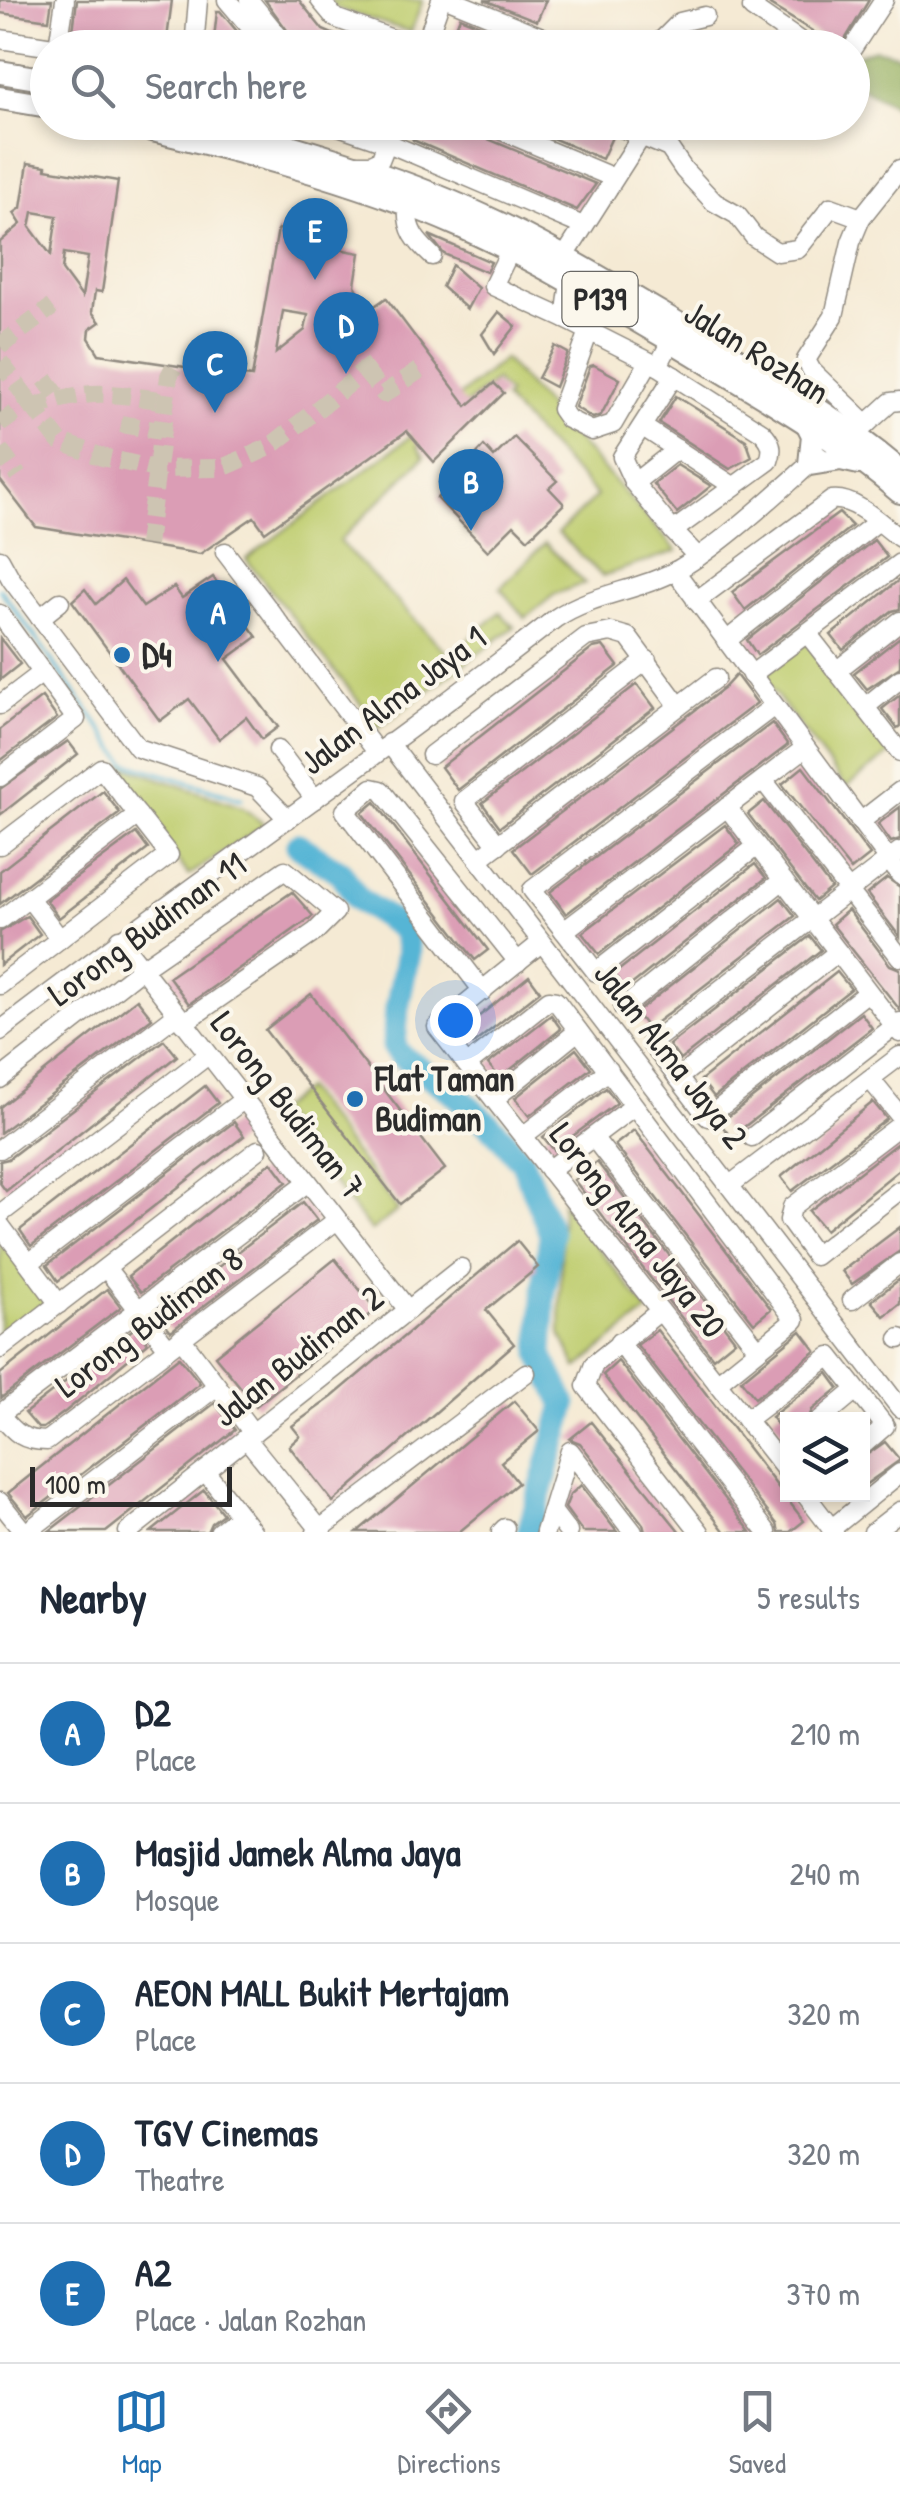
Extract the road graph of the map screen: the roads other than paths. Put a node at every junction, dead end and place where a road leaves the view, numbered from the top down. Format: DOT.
graph roads {
  1 [pos="65,0"];
  2 [pos="198,0"];
  3 [pos="227,0"];
  4 [pos="249,0"];
  5 [pos="320,0"];
  6 [pos="441,0"];
  7 [pos="452,0"];
  8 [pos="884,0"];
  9 [pos="755,4"];
  10 [pos="705,16"];
  11 [pos="61,30"];
  12 [pos="196,30"];
  13 [pos="253,30"];
  14 [pos="273,30"];
  15 [pos="368,30"];
  16 [pos="428,30"];
  17 [pos="525,30"];
  18 [pos="672,30"];
  19 [pos="788,30"];
  20 [pos="865,30"];
  21 [pos="0,39"];
  22 [pos="30,43"];
  23 [pos="0,72"];
  24 [pos="30,77"];
  25 [pos="0,98"];
  26 [pos="30,103"];
  27 [pos="197,140"];
  28 [pos="269,140"];
  29 [pos="355,140"];
  30 [pos="391,140"];
  31 [pos="524,140"];
  32 [pos="638,140"];
  33 [pos="650,140"];
  34 [pos="386,160"];
  35 [pos="900,169"];
  36 [pos="614,178"];
  37 [pos="408,206"];
  38 [pos="861,218"];
  39 [pos="583,226"];
  40 [pos="510,250"];
  41 [pos="432,256"];
  42 [pos="565,256"];
  43 [pos="570,282"];
  44 [pos="565,319"];
  45 [pos="589,331"];
  46 [pos="672,341"];
  47 [pos="660,368"];
  48 [pos="900,401"];
  49 [pos="810,415"];
  50 [pos="643,427"];
  51 [pos="677,449"];
  52 [pos="874,449"];
  53 [pos="810,464"];
  54 [pos="634,483"];
  55 [pos="734,486"];
  56 [pos="900,492"];
  57 [pos="878,522"];
  58 [pos="673,531"];
  59 [pos="900,538"];
  60 [pos="226,552"];
  61 [pos="698,556"];
  62 [pos="0,559"];
  63 [pos="900,563"];
  64 [pos="675,571"];
  65 [pos="696,601"];
  66 [pos="60,602"];
  67 [pos="0,614"];
  68 [pos="40,618"];
  69 [pos="900,622"];
  70 [pos="807,633"];
  71 [pos="6,635"];
  72 [pos="726,641"];
  73 [pos="647,660"];
  74 [pos="836,671"];
  75 [pos="42,672"];
  76 [pos="751,675"];
  77 [pos="716,678"];
  78 [pos="900,679"];
  79 [pos="0,705"];
  80 [pos="679,706"];
  81 [pos="774,706"];
  82 [pos="864,707"];
  83 [pos="897,743"];
  84 [pos="383,748"];
  85 [pos="805,748"];
  86 [pos="278,750"];
  87 [pos="431,755"];
  88 [pos="0,778"];
  89 [pos="763,780"];
  90 [pos="900,791"];
  91 [pos="314,799"];
  92 [pos="727,807"];
  93 [pos="138,816"];
  94 [pos="288,819"];
  95 [pos="860,822"];
  96 [pos="0,845"];
  97 [pos="498,845"];
  98 [pos="757,846"];
  99 [pos="479,859"];
  100 [pos="896,862"];
  101 [pos="783,880"];
  102 [pos="849,890"];
  103 [pos="29,898"];
  104 [pos="812,918"];
  105 [pos="0,920"];
  106 [pos="564,931"];
  107 [pos="60,939"];
  108 [pos="119,939"];
  109 [pos="542,942"];
  110 [pos="838,952"];
  111 [pos="900,957"];
  112 [pos="518,962"];
  113 [pos="141,969"];
  114 [pos="0,985"];
  115 [pos="482,991"];
  116 [pos="868,992"];
  117 [pos="623,1008"];
  118 [pos="180,1019"];
  119 [pos="898,1027"];
  120 [pos="0,1031"];
  121 [pos="578,1031"];
  122 [pos="208,1055"];
  123 [pos="900,1056"];
  124 [pos="467,1065"];
  125 [pos="609,1070"];
  126 [pos="678,1078"];
  127 [pos="870,1078"];
  128 [pos="0,1079"];
  129 [pos="494,1099"];
  130 [pos="244,1100"];
  131 [pos="634,1106"];
  132 [pos="900,1116"];
  133 [pos="900,1124"];
  134 [pos="523,1136"];
  135 [pos="593,1137"];
  136 [pos="752,1137"];
  137 [pos="0,1149"];
  138 [pos="258,1150"];
  139 [pos="549,1170"];
  140 [pos="308,1182"];
  141 [pos="730,1185"];
  142 [pos="900,1190"];
  143 [pos="3,1205"];
  144 [pos="337,1220"];
  145 [pos="0,1224"];
  146 [pos="29,1263"];
  147 [pos="900,1263"];
  148 [pos="106,1268"];
  149 [pos="461,1268"];
  150 [pos="852,1300"];
  151 [pos="59,1304"];
  152 [pos="139,1310"];
  153 [pos="408,1310"];
  154 [pos="660,1310"];
  155 [pos="620,1342"];
  156 [pos="175,1343"];
  157 [pos="0,1349"];
  158 [pos="758,1350"];
  159 [pos="526,1372"];
  160 [pos="717,1383"];
  161 [pos="216,1386"];
  162 [pos="856,1390"];
  163 [pos="900,1408"];
  164 [pos="830,1412"];
  165 [pos="0,1414"];
  166 [pos="746,1420"];
  167 [pos="249,1436"];
  168 [pos="870,1439"];
  169 [pos="780,1450"];
  170 [pos="205,1471"];
  171 [pos="900,1473"];
  172 [pos="0,1502"];
  173 [pos="811,1502"];
  174 [pos="552,1511"];
  175 [pos="900,1511"];
  176 [pos="240,1516"];
  177 [pos="833,1530"];
  178 [pos="319,1531"];
  179 [pos="25,1532"];
  180 [pos="128,1532"];
  181 [pos="220,1532"];
  182 [pos="252,1532"];
  183 [pos="545,1532"];
  184 [pos="568,1532"];
  185 [pos="633,1532"];
  186 [pos="700,1532"];
  187 [pos="767,1532"];
  188 [pos="873,1532"];
  1 -- 11 [label="street"];
  2 -- 12 [label="street"];
  3 -- 13 [label="street"];
  4 -- 14 [label="street"];
  5 -- 15 [label="street"];
  6 -- 16 [label="street"];
  7 -- 17 [label="street"];
  8 -- 20 [label="street"];
  9 -- 19 [label="street"];
  10 -- 18 [label="street"];
  21 -- 22 [label="street"];
  23 -- 24 [label="main road"];
  25 -- 26 [label="main road"];
  27 -- 37 [label="main road, Jalan Rozhan / P139"];
  28 -- 34 [label="main road, Jalan Rozhan / P139"];
  29 -- 34 [label="street"];
  30 -- 34 [label="street"];
  31 -- 36 [label="street"];
  32 -- 36 [label="street"];
  33 -- 38 [label="street"];
  34 -- 39 [label="street"];
  34 -- 42 [label="main road, Jalan Rozhan / P139"];
  35 -- 38 [label="street"];
  36 -- 39 [label="street"];
  37 -- 40 [label="main road, Jalan Rozhan / P139"];
  37 -- 41 [label="street"];
  38 -- 52 [label="street"];
  39 -- 42 [label="street"];
  40 -- 43 [label="main road, Jalan Rozhan / P139"];
  40 -- 44 [label="street"];
  42 -- 49 [label="main road, Jalan Rozhan / P139"];
  43 -- 44 [label="street"];
  43 -- 46 [label="main road, Jalan Rozhan / P139"];
  44 -- 45 [label="street"];
  45 -- 47 [label="street"];
  45 -- 47 [label="street"];
  46 -- 47 [label="street"];
  46 -- 49 [label="main road, Jalan Rozhan / P139"];
  47 -- 50 [label="street"];
  47 -- 55 [label="street"];
  48 -- 52 [label="street, Jalan Alma Jaya 1"];
  49 -- 52 [label="main road, Jalan Rozhan / P139"];
  49 -- 53 [label="main road"];
  50 -- 51 [label="street"];
  50 -- 54 [label="street"];
  51 -- 54 [label="street"];
  51 -- 55 [label="street"];
  52 -- 53 [label="street, Jalan Alma Jaya 1"];
  52 -- 53 [label="main road"];
  52 -- 56 [label="main road, Jalan Rozhan / P139"];
  53 -- 61 [label="street, Jalan Alma Jaya 1"];
  54 -- 58 [label="street"];
  55 -- 58 [label="street"];
  57 -- 59 [label="street"];
  57 -- 65 [label="street"];
  57 -- 72 [label="street"];
  58 -- 61 [label="street"];
  60 -- 84 [label="street, Jalan Alma Jaya 2"];
  61 -- 64 [label="street, Jalan Alma Jaya 1"];
  62 -- 68 [label="street"];
  63 -- 70 [label="street"];
  64 -- 65 [label="street"];
  64 -- 84 [label="street, Jalan Alma Jaya 1"];
  65 -- 72 [label="street"];
  66 -- 68 [label="street"];
  67 -- 71 [label="street"];
  68 -- 94 [label="street"];
  69 -- 74 [label="street"];
  70 -- 74 [label="street"];
  70 -- 76 [label="street"];
  71 -- 75 [label="street"];
  72 -- 76 [label="street"];
  73 -- 80 [label="street"];
  73 -- 87 [label="street"];
  73 -- 97 [label="street"];
  74 -- 82 [label="street"];
  75 -- 79 [label="street"];
  75 -- 88 [label="street"];
  76 -- 81 [label="street"];
  77 -- 80 [label="street"];
  78 -- 82 [label="street"];
  80 -- 97 [label="street"];
  81 -- 85 [label="street"];
  81 -- 106 [label="street"];
  82 -- 83 [label="street"];
  84 -- 91 [label="street, Jalan Alma Jaya 1"];
  84 -- 99 [label="street, Jalan Alma Jaya 2"];
  85 -- 89 [label="street"];
  85 -- 95 [label="street"];
  86 -- 91 [label="street"];
  89 -- 92 [label="street"];
  89 -- 102 [label="street"];
  90 -- 95 [label="street"];
  91 -- 94 [label="street, Jalan Alma Jaya 1"];
  92 -- 98 [label="street"];
  92 -- 106 [label="street"];
  93 -- 96 [label="street"];
  93 -- 103 [label="street"];
  93 -- 107 [label="street"];
  94 -- 108 [label="street, Jalan Alma Jaya 1"];
  95 -- 100 [label="street"];
  97 -- 99 [label="street"];
  98 -- 101 [label="street"];
  98 -- 106 [label="street"];
  99 -- 109 [label="street, Jalan Alma Jaya 2"];
  100 -- 102 [label="street"];
  101 -- 104 [label="street"];
  101 -- 117 [label="street"];
  102 -- 104 [label="street"];
  102 -- 111 [label="street"];
  103 -- 105 [label="street"];
  103 -- 107 [label="street"];
  104 -- 110 [label="street"];
  104 -- 126 [label="street"];
  107 -- 114 [label="street"];
  108 -- 113 [label="street, Lorong Budiman 7"];
  108 -- 120 [label="street, Jalan Alma Jaya 1"];
  109 -- 112 [label="street"];
  109 -- 141 [label="street, Jalan Alma Jaya 2"];
  110 -- 116 [label="street"];
  110 -- 126 [label="street"];
  112 -- 115 [label="street"];
  112 -- 115 [label="street"];
  113 -- 118 [label="street, Lorong Budiman 7"];
  113 -- 118 [label="street, Lorong Budiman 11"];
  113 -- 128 [label="street, Lorong Budiman 11"];
  115 -- 124 [label="street, Lorong Alma Jaya 20"];
  116 -- 119 [label="street"];
  116 -- 126 [label="street"];
  118 -- 122 [label="street, Lorong Budiman 7"];
  118 -- 137 [label="street"];
  119 -- 136 [label="street"];
  121 -- 124 [label="street, Jalan Alma Jaya 2"];
  121 -- 125 [label="street, Jalan Alma Jaya 2"];
  121 -- 129 [label="street"];
  122 -- 130 [label="street, Lorong Budiman 7"];
  122 -- 143 [label="street"];
  123 -- 127 [label="street"];
  124 -- 129 [label="street, Lorong Alma Jaya 20"];
  125 -- 131 [label="street, Jalan Alma Jaya 2"];
  125 -- 134 [label="street"];
  127 -- 132 [label="street"];
  127 -- 141 [label="street"];
  129 -- 134 [label="street, Lorong Alma Jaya 20"];
  130 -- 140 [label="street, Lorong Budiman 7"];
  130 -- 146 [label="street"];
  131 -- 135 [label="street"];
  131 -- 158 [label="street, Jalan Alma Jaya 2"];
  133 -- 142 [label="street"];
  134 -- 139 [label="street, Lorong Alma Jaya 20"];
  135 -- 139 [label="street"];
  135 -- 158 [label="street"];
  138 -- 148 [label="street"];
  139 -- 154 [label="street, Lorong Alma Jaya 20"];
  140 -- 144 [label="street, Lorong Budiman 7"];
  140 -- 152 [label="street"];
  141 -- 163 [label="street, Jalan Alma Jaya 2"];
  144 -- 153 [label="street, Lorong Budiman 7"];
  144 -- 156 [label="street, Lorong Budiman 8"];
  145 -- 146 [label="street"];
  146 -- 151 [label="street"];
  147 -- 150 [label="street"];
  148 -- 151 [label="street"];
  148 -- 152 [label="street"];
  149 -- 153 [label="street, Jalan Budiman 2"];
  151 -- 157 [label="street"];
  152 -- 156 [label="street"];
  152 -- 165 [label="street"];
  153 -- 167 [label="street, Jalan Budiman 2"];
  154 -- 155 [label="street"];
  154 -- 160 [label="street, Lorong Alma Jaya 20"];
  155 -- 186 [label="street"];
  155 -- 187 [label="street"];
  156 -- 161 [label="street"];
  156 -- 165 [label="street, Lorong Budiman 8"];
  158 -- 160 [label="street"];
  159 -- 178 [label="street"];
  160 -- 166 [label="street, Lorong Alma Jaya 20"];
  161 -- 167 [label="street"];
  161 -- 179 [label="street"];
  162 -- 164 [label="street"];
  162 -- 166 [label="street"];
  162 -- 168 [label="street"];
  166 -- 169 [label="street, Lorong Alma Jaya 20"];
  167 -- 170 [label="street, Jalan Budiman 2"];
  167 -- 178 [label="street"];
  170 -- 176 [label="street"];
  170 -- 180 [label="street, Jalan Budiman 2"];
  171 -- 177 [label="street"];
  172 -- 179 [label="street"];
  173 -- 177 [label="street"];
  174 -- 183 [label="street"];
  174 -- 184 [label="street"];
  174 -- 185 [label="street"];
  175 -- 188 [label="street"];
  176 -- 181 [label="street"];
  176 -- 182 [label="street"];
}
